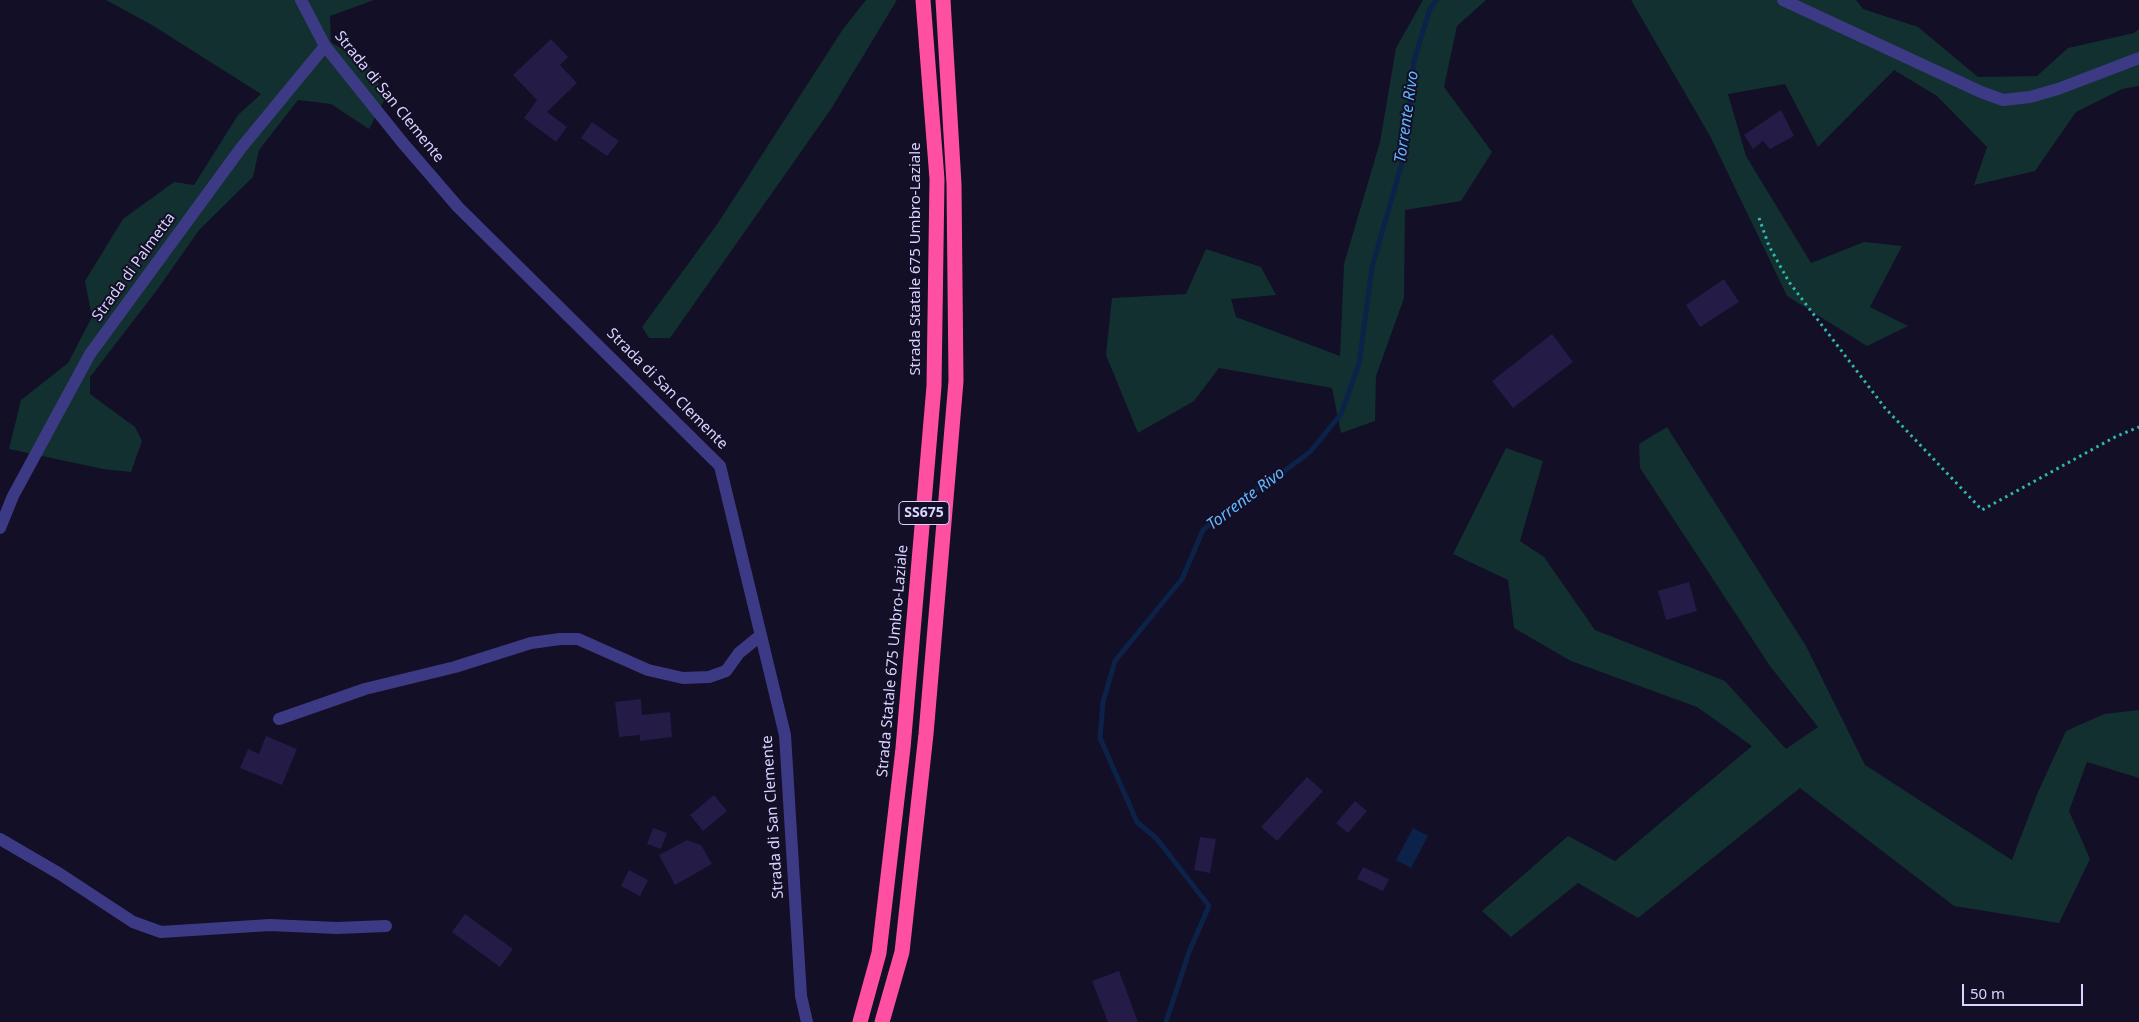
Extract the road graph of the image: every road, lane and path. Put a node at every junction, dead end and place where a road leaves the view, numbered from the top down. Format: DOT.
graph roads {
  1 [pos="302,0"];
  2 [pos="923,0"];
  3 [pos="943,0"];
  4 [pos="1783,0"];
  5 [pos="325,46"];
  6 [pos="2139,58"];
  7 [pos="1759,218"];
  8 [pos="2139,427"];
  9 [pos="0,528"];
  10 [pos="761,635"];
  11 [pos="279,719"];
  12 [pos="0,839"];
  13 [pos="386,926"];
  14 [pos="807,1022"];
  15 [pos="860,1022"];
  16 [pos="882,1022"];
  1 -- 5 [label="street, Strada di San Clemente"];
  2 -- 15 [label="highway, Strada Statale 675 Umbro-Laziale / SS675"];
  3 -- 16 [label="highway, SS675"];
  4 -- 6 [label="street"];
  5 -- 9 [label="street, Strada di Palmetta"];
  5 -- 10 [label="street, Strada di San Clemente"];
  7 -- 8 [label="path"];
  10 -- 11 [label="street"];
  10 -- 14 [label="street, Strada di San Clemente"];
  12 -- 13 [label="street"];
}
